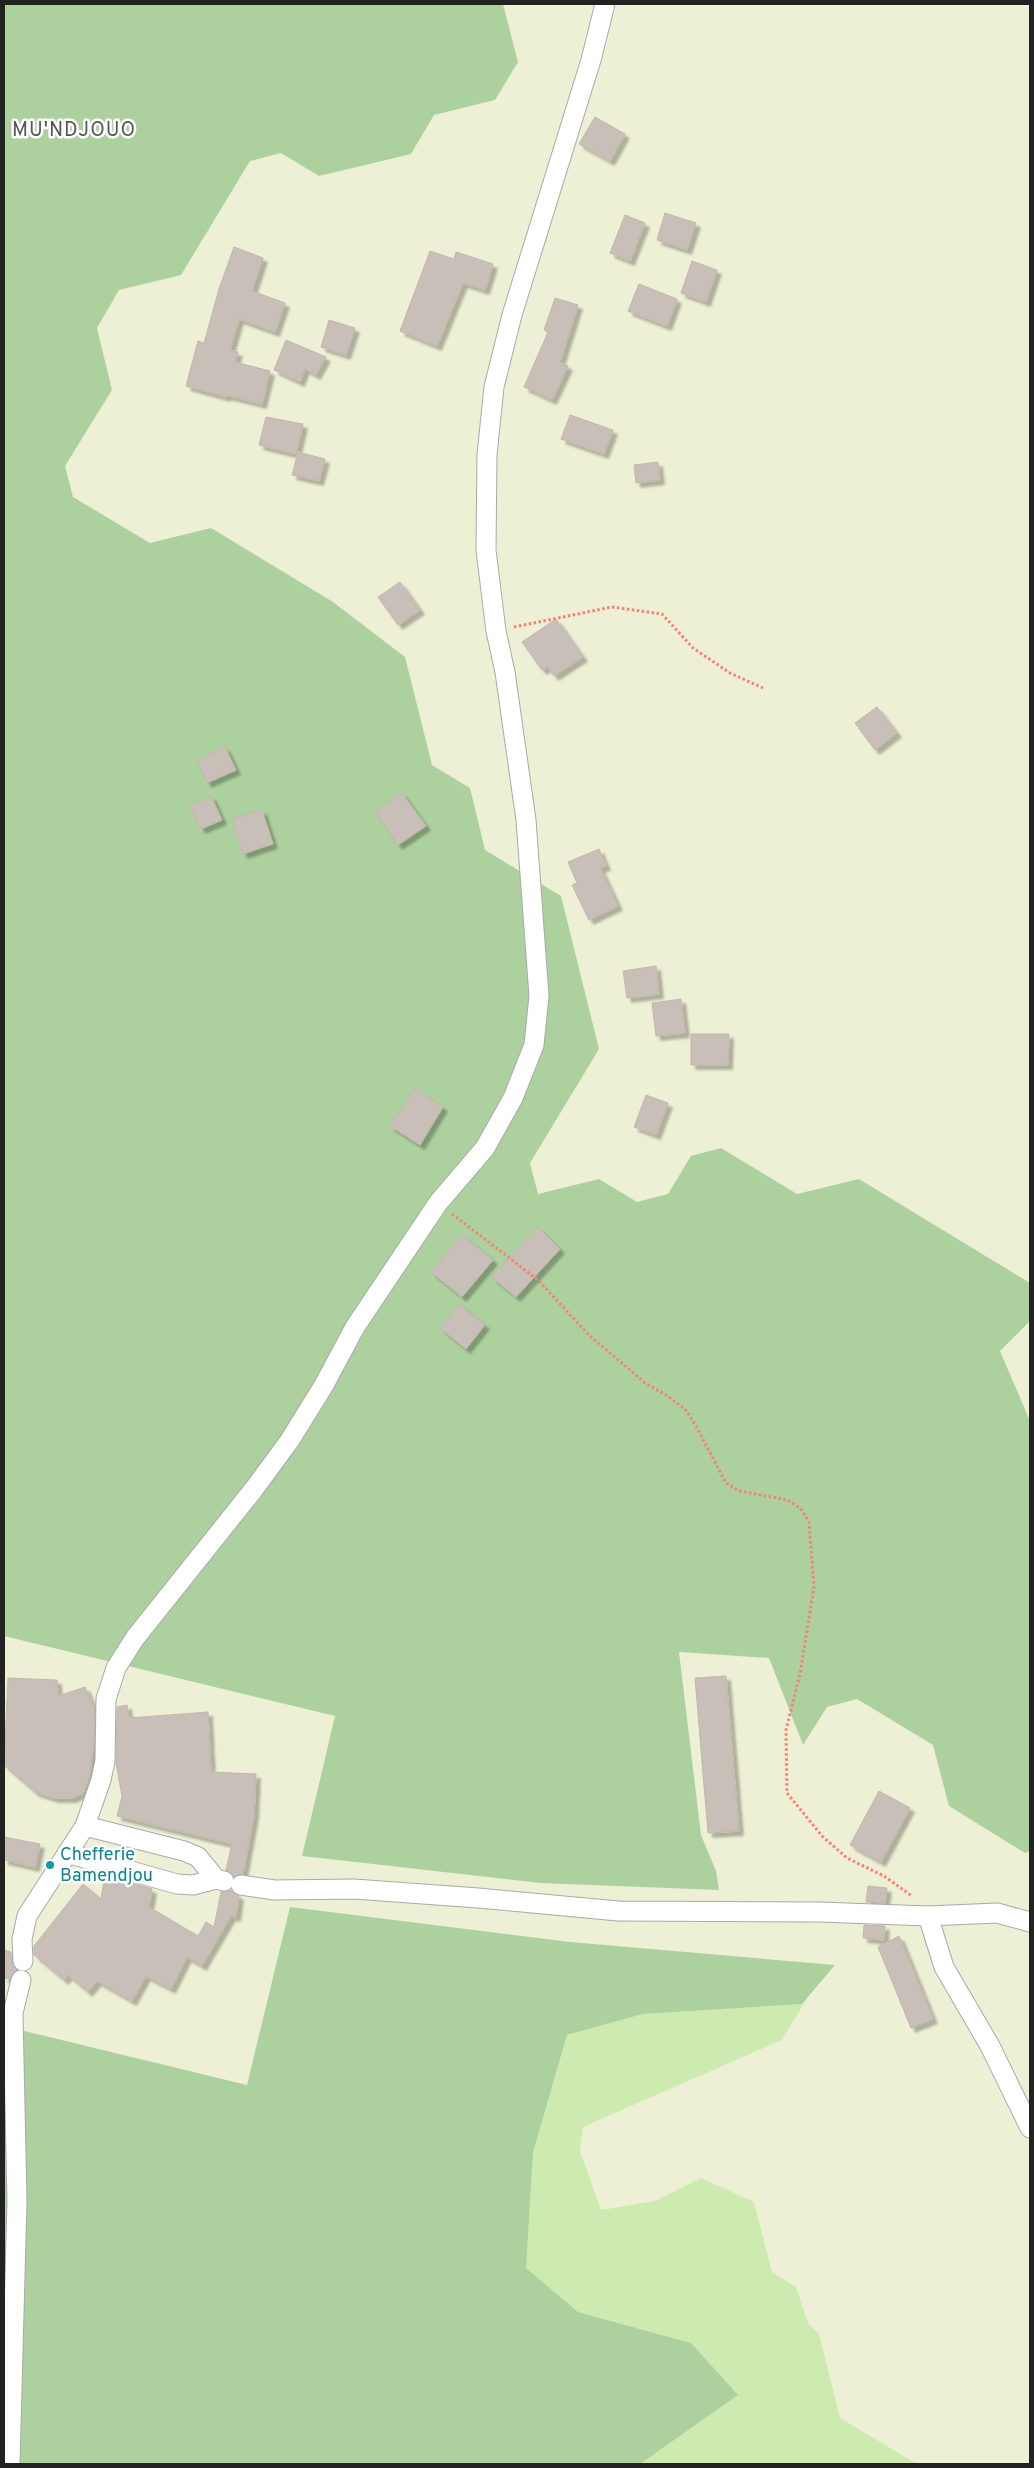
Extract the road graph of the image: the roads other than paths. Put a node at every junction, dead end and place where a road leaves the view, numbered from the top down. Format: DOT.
graph roads {
  1 [pos="606,4"];
  2 [pos="85,1826"];
  3 [pos="66,1853"];
  4 [pos="227,1881"];
  5 [pos="928,1916"];
  6 [pos="1030,1922"];
  7 [pos="23,1961"];
  8 [pos="22,1980"];
  9 [pos="1030,2128"];
  10 [pos="10,2464"];
  1 -- 2 [label="street"];
  2 -- 3 [label="street"];
  2 -- 4 [label="street"];
  3 -- 4 [label="street"];
  3 -- 7 [label="street"];
  4 -- 5 [label="street"];
  5 -- 6 [label="street"];
  5 -- 9 [label="street"];
  8 -- 10 [label="street"];
}
